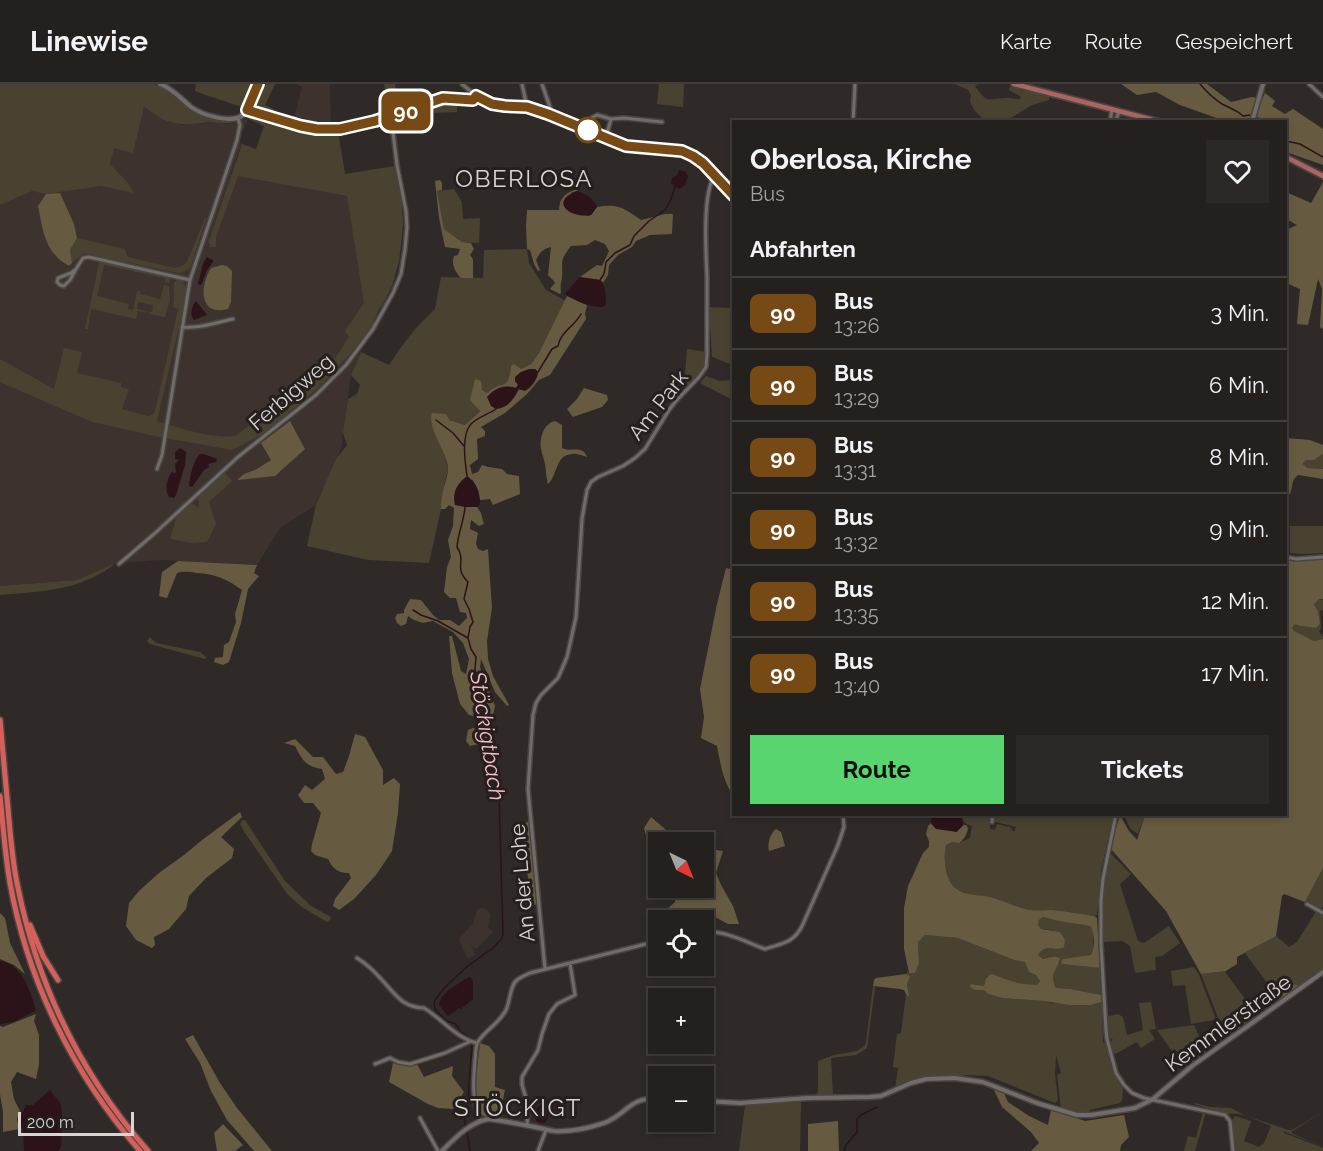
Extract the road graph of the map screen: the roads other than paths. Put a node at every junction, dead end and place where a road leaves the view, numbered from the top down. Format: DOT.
graph roads {
  1 [pos="160,84"];
  2 [pos="258,84"];
  3 [pos="462,84"];
  4 [pos="522,84"];
  5 [pos="542,84"];
  6 [pos="855,84"];
  7 [pos="1014,84"];
  8 [pos="1263,84"];
  9 [pos="1310,84"];
  10 [pos="476,96"];
  11 [pos="1323,97"];
  12 [pos="420,106"];
  13 [pos="527,107"];
  14 [pos="1112,109"];
  15 [pos="247,110"];
  16 [pos="1120,111"];
  17 [pos="548,114"];
  18 [pos="391,116"];
  19 [pos="238,118"];
  20 [pos="611,119"];
  21 [pos="854,120"];
  22 [pos="1110,120"];
  23 [pos="1116,120"];
  24 [pos="1154,120"];
  25 [pos="1253,120"];
  26 [pos="662,122"];
  27 [pos="393,127"];
  28 [pos="584,129"];
  29 [pos="606,138"];
  30 [pos="1287,158"];
  31 [pos="715,175"];
  32 [pos="1323,176"];
  33 [pos="732,194"];
  34 [pos="75,269"];
  35 [pos="190,280"];
  36 [pos="233,319"];
  37 [pos="182,327"];
  38 [pos="157,469"];
  39 [pos="582,519"];
  40 [pos="1287,557"];
  41 [pos="1323,557"];
  42 [pos="119,564"];
  43 [pos="0,720"];
  44 [pos="0,796"];
  45 [pos="843,816"];
  46 [pos="993,816"];
  47 [pos="1116,816"];
  48 [pos="992,822"];
  49 [pos="17,887"];
  50 [pos="1307,904"];
  51 [pos="1323,913"];
  52 [pos="714,932"];
  53 [pos="648,943"];
  54 [pos="357,958"];
  55 [pos="570,963"];
  56 [pos="545,969"];
  57 [pos="1323,972"];
  58 [pos="58,980"];
  59 [pos="470,1041"];
  60 [pos="477,1043"];
  61 [pos="375,1064"];
  62 [pos="648,1099"];
  63 [pos="1152,1099"];
  64 [pos="714,1102"];
  65 [pos="420,1118"];
  66 [pos="480,1120"];
  67 [pos="527,1126"];
  68 [pos="546,1130"];
  69 [pos="140,1151"];
  70 [pos="148,1151"];
  71 [pos="440,1151"];
  72 [pos="538,1151"];
  73 [pos="1233,1151"];
  1 -- 19 [label="street"];
  2 -- 15 [label="street"];
  3 -- 10 [label="street"];
  4 -- 13 [label="street"];
  5 -- 17 [label="street"];
  6 -- 21 [label="street"];
  7 -- 14 [label="main road"];
  8 -- 25 [label="street"];
  9 -- 11 [label="street"];
  10 -- 12 [label="street"];
  10 -- 13 [label="street"];
  12 -- 18 [label="street"];
  12 -- 27 [label="street"];
  13 -- 17 [label="street"];
  14 -- 16 [label="main road"];
  14 -- 22 [label="street"];
  15 -- 18 [label="street"];
  15 -- 19 [label="street"];
  16 -- 23 [label="street"];
  16 -- 24 [label="main road"];
  17 -- 28 [label="street"];
  18 -- 27 [label="street, Ferbigweg"];
  19 -- 35 [label="street"];
  20 -- 26 [label="street"];
  20 -- 28 [label="street"];
  20 -- 29 [label="street"];
  27 -- 42 [label="street, Ferbigweg"];
  28 -- 29 [label="street"];
  29 -- 31 [label="street"];
  30 -- 32 [label="main road"];
  31 -- 33 [label="street"];
  31 -- 39 [label="street, Am Park"];
  34 -- 34 [label="street"];
  34 -- 35 [label="street"];
  35 -- 37 [label="street"];
  36 -- 37 [label="street"];
  37 -- 38 [label="street"];
  39 -- 56 [label="street, An der Lohe"];
  40 -- 41 [label="street"];
  43 -- 49 [label="highway"];
  44 -- 69 [label="highway"];
  45 -- 52 [label="street"];
  46 -- 48 [label="street"];
  47 -- 63 [label="street"];
  49 -- 58 [label="highway"];
  49 -- 70 [label="highway"];
  50 -- 51 [label="street"];
  53 -- 55 [label="street"];
  54 -- 59 [label="street"];
  55 -- 56 [label="street"];
  55 -- 67 [label="street"];
  56 -- 60 [label="street"];
  57 -- 63 [label="street, Kemmlerstraße"];
  59 -- 60 [label="street"];
  59 -- 61 [label="street"];
  60 -- 66 [label="street"];
  62 -- 68 [label="street"];
  63 -- 64 [label="street, Kemmlerstraße"];
  63 -- 73 [label="street"];
  65 -- 71 [label="street"];
  66 -- 67 [label="street"];
  66 -- 71 [label="street"];
  67 -- 68 [label="street"];
  68 -- 72 [label="street"];
}
